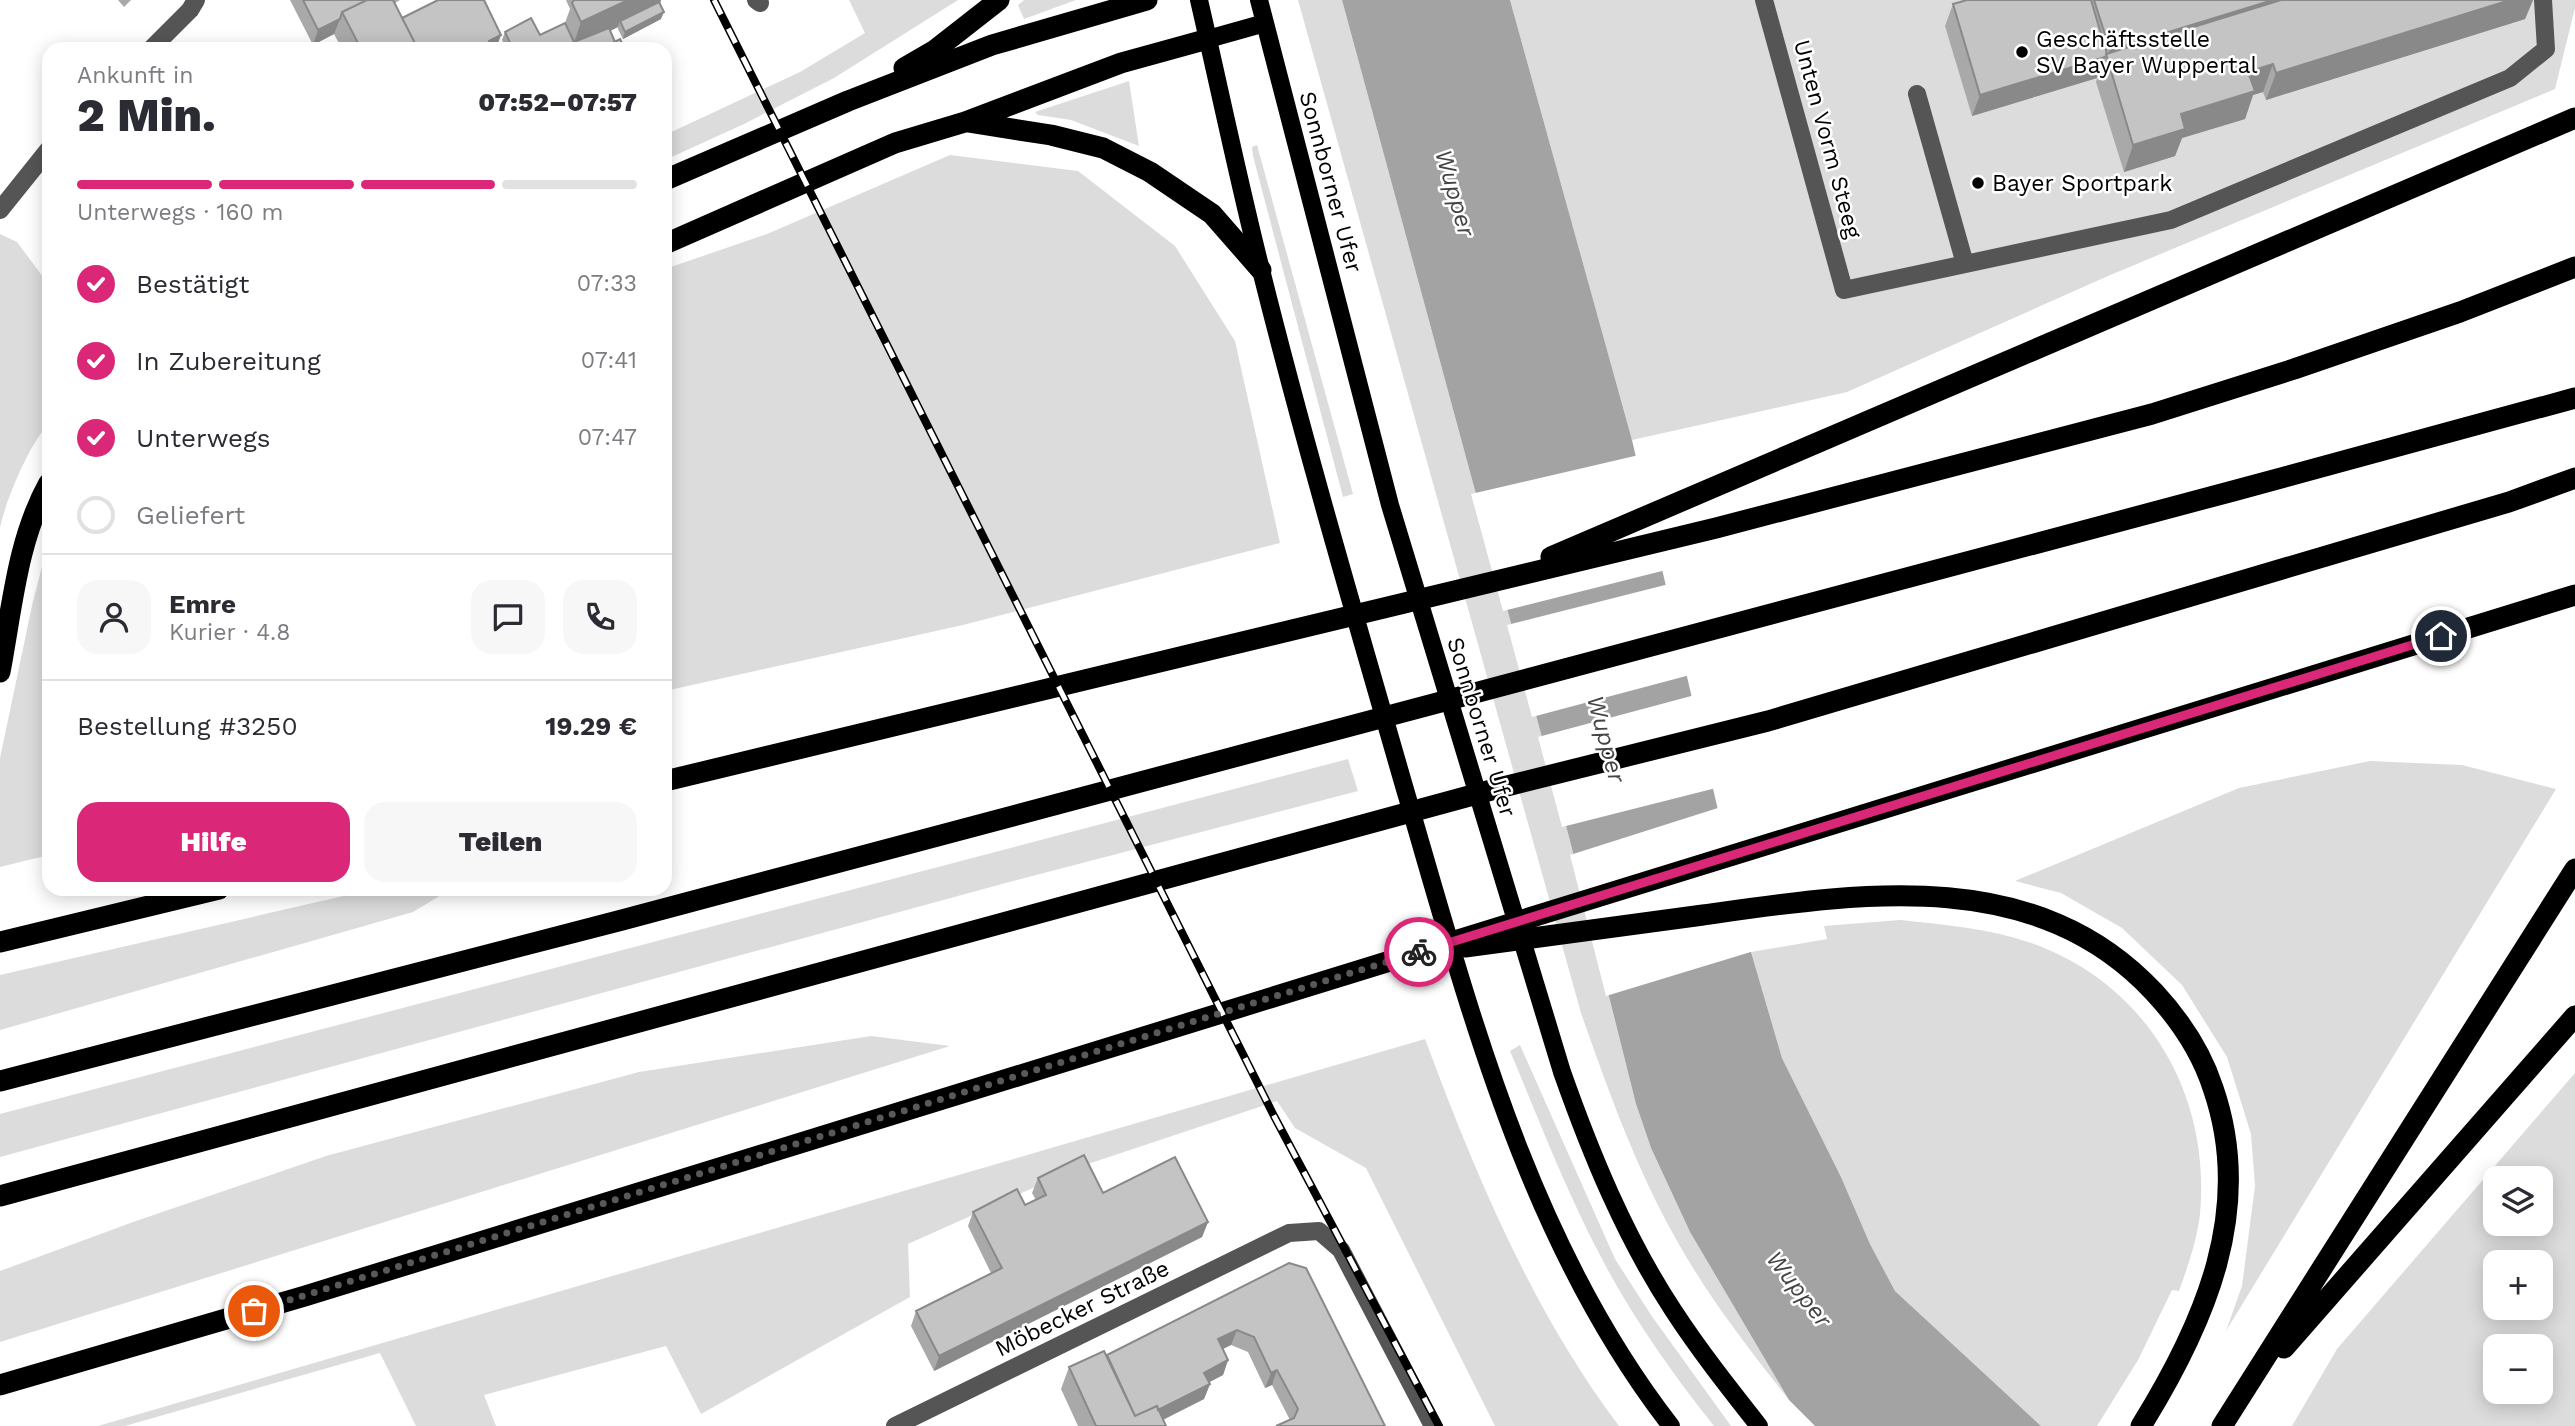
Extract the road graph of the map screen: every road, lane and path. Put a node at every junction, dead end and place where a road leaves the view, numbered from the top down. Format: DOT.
graph roads {
  1 [pos="196,0"];
  2 [pos="999,0"];
  3 [pos="1147,0"];
  4 [pos="1199,0"];
  5 [pos="1259,0"];
  6 [pos="1764,0"];
  7 [pos="2543,0"];
  8 [pos="1265,23"];
  9 [pos="1208,39"];
  10 [pos="158,42"];
  11 [pos="1917,94"];
  12 [pos="848,101"];
  13 [pos="2575,118"];
  14 [pos="965,122"];
  15 [pos="42,158"];
  16 [pos="672,177"];
  17 [pos="0,210"];
  18 [pos="672,241"];
  19 [pos="1965,264"];
  20 [pos="2575,267"];
  21 [pos="1261,271"];
  22 [pos="2575,398"];
  23 [pos="2575,478"];
  24 [pos="42,499"];
  25 [pos="1502,578"];
  26 [pos="2575,595"];
  27 [pos="0,672"];
  28 [pos="672,779"];
  29 [pos="2575,869"];
  30 [pos="190,896"];
  31 [pos="0,942"];
  32 [pos="1408,955"];
  33 [pos="2575,1016"];
  34 [pos="0,1081"];
  35 [pos="0,1196"];
  36 [pos="0,1385"];
  37 [pos="2237,1403"];
  38 [pos="895,1426"];
  39 [pos="1433,1426"];
  40 [pos="1671,1426"];
  41 [pos="1759,1426"];
  42 [pos="2141,1426"];
  43 [pos="2222,1426"];
  1 -- 10 [label="street"];
  2 -- 12 [label="highway"];
  3 -- 12 [label="highway"];
  4 -- 9 [label="main road"];
  5 -- 8 [label="main road, Sonnborner Ufer"];
  6 -- 19 [label="street, Unten Vorm Steeg"];
  7 -- 19 [label="street"];
  8 -- 9 [label="main road"];
  8 -- 41 [label="main road, Sonnborner Ufer"];
  9 -- 14 [label="highway"];
  9 -- 21 [label="main road"];
  11 -- 19 [label="street"];
  12 -- 16 [label="highway"];
  13 -- 25 [label="highway"];
  14 -- 18 [label="highway"];
  14 -- 21 [label="highway"];
  15 -- 17 [label="street"];
  20 -- 25 [label="highway"];
  21 -- 40 [label="main road"];
  22 -- 34 [label="highway"];
  23 -- 35 [label="highway"];
  24 -- 27 [label="highway"];
  25 -- 28 [label="highway"];
  26 -- 32 [label="highway"];
  29 -- 37 [label="highway"];
  30 -- 31 [label="highway"];
  32 -- 36 [label="highway"];
  32 -- 42 [label="highway"];
  33 -- 37 [label="highway"];
  37 -- 43 [label="highway"];
  38 -- 39 [label="street, Möbecker Straße"];
}
